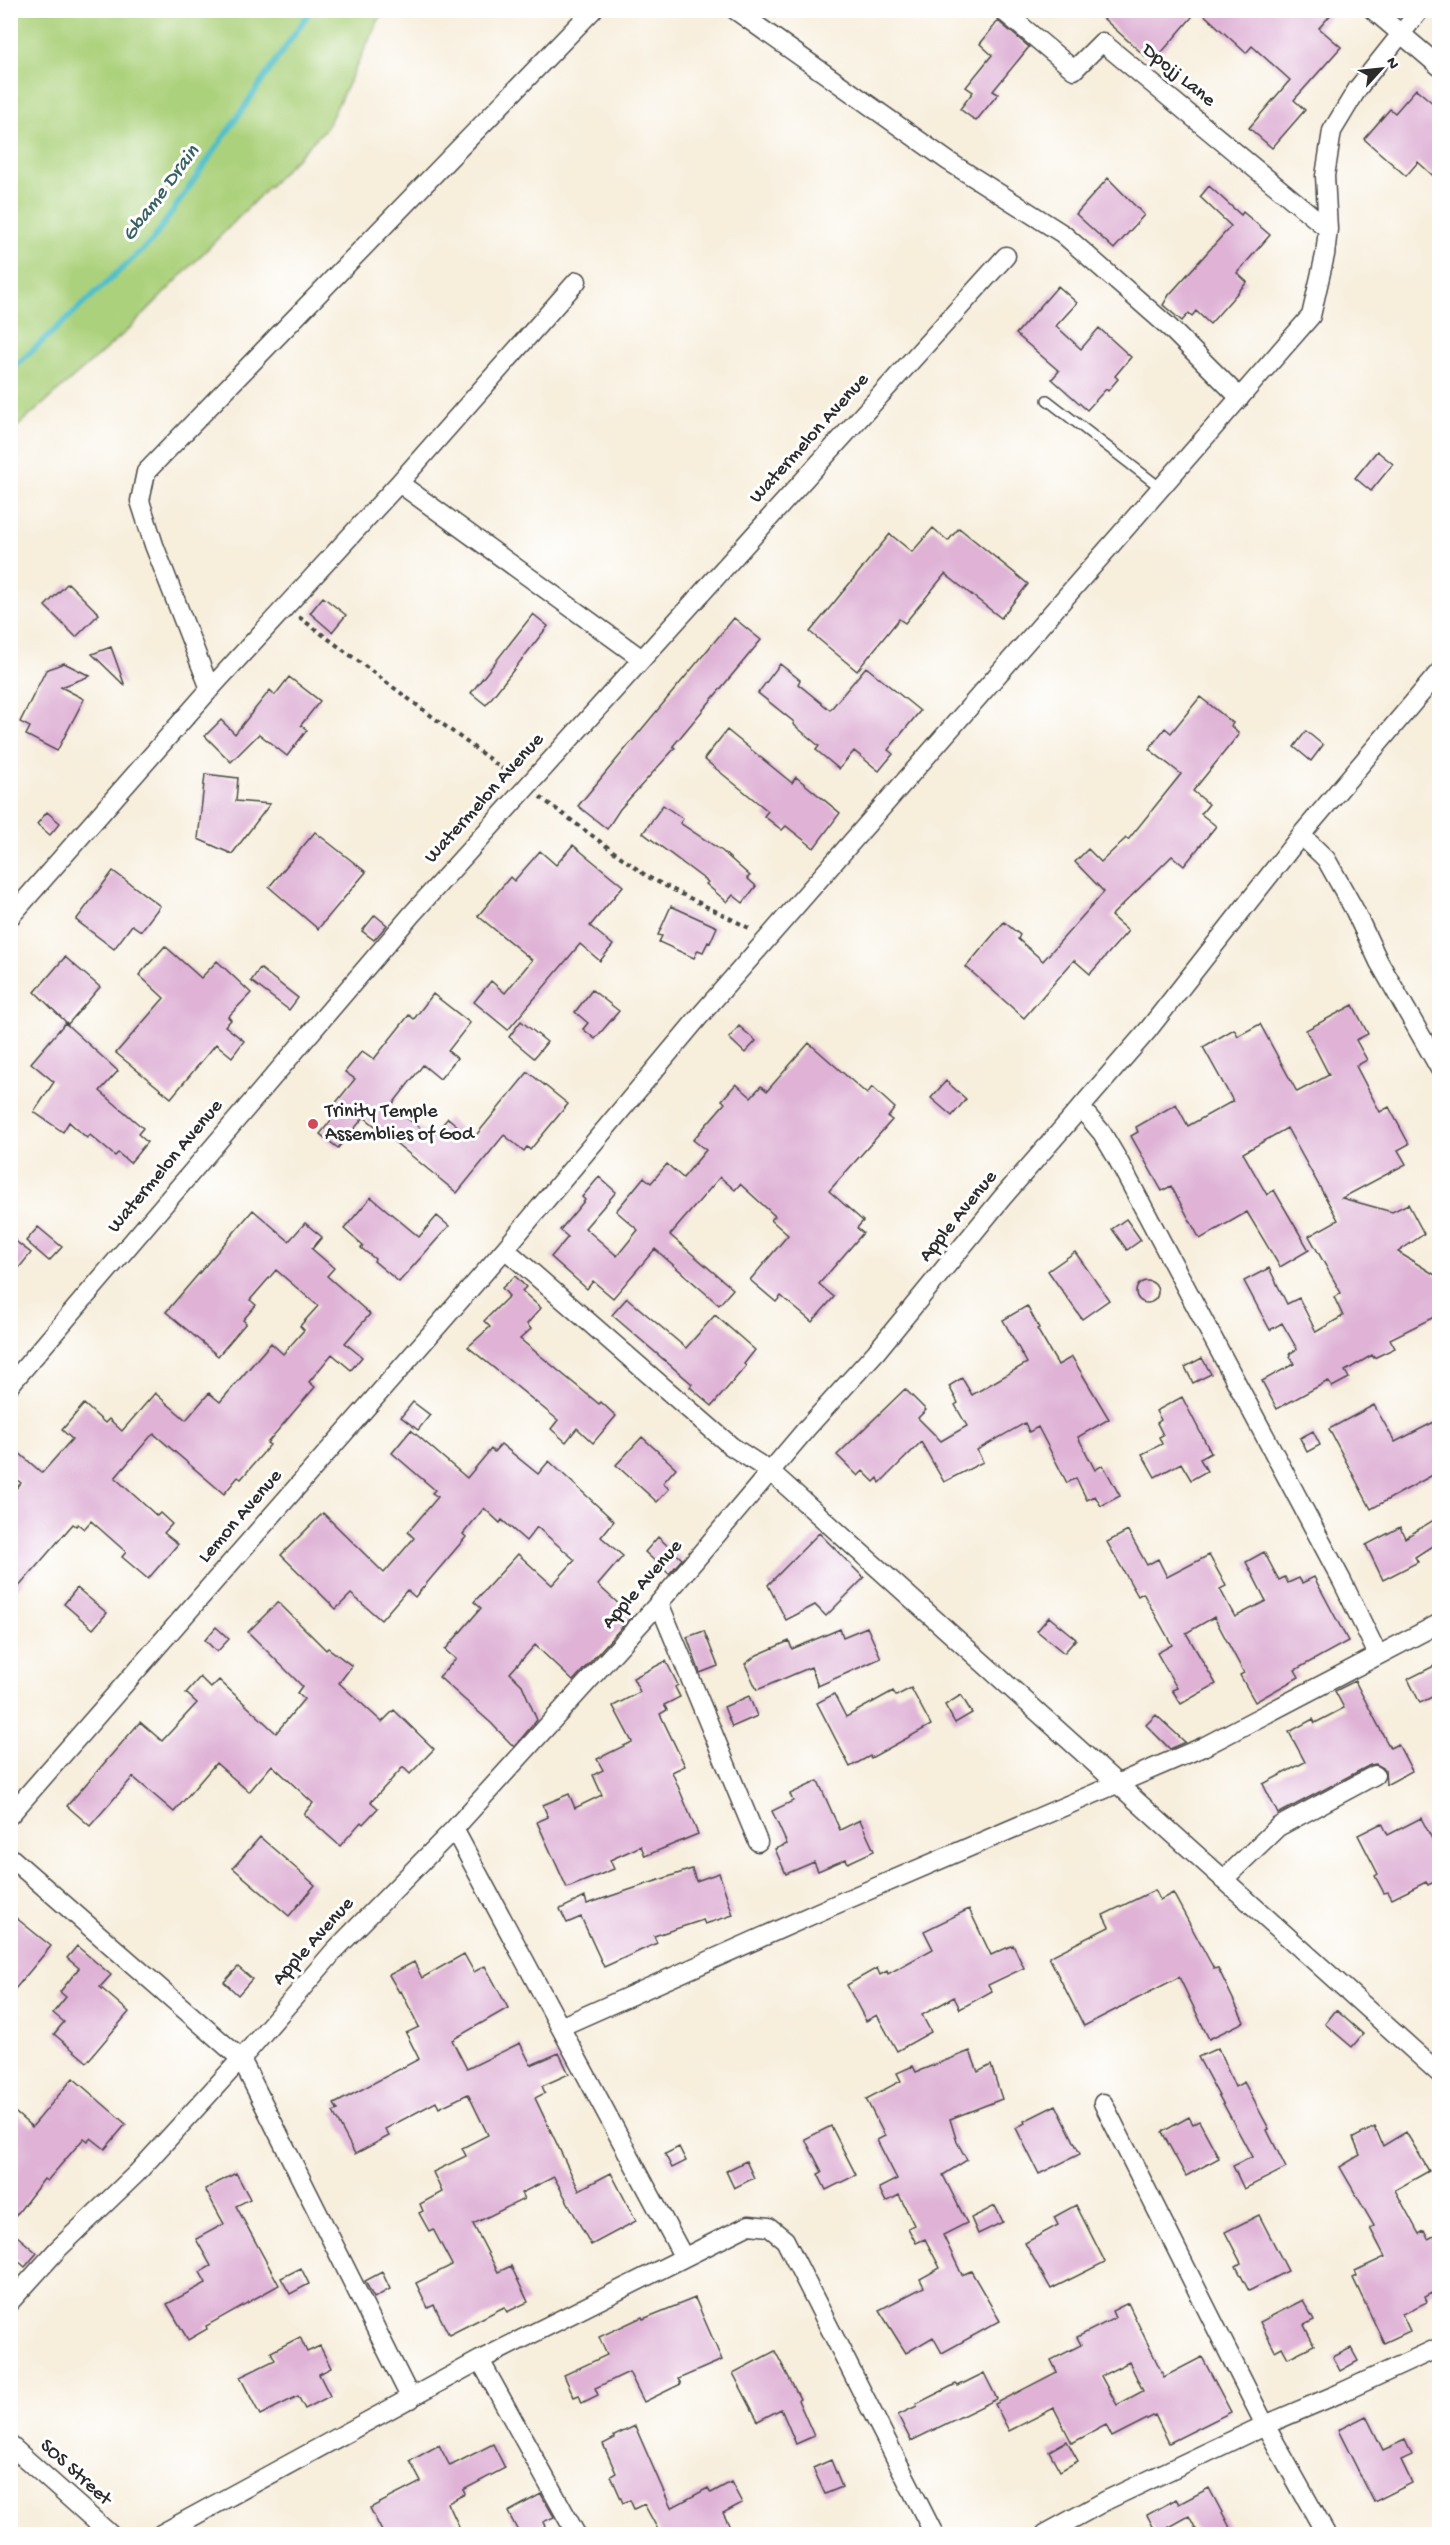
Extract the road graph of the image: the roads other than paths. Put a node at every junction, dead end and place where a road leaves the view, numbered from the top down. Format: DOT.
graph roads {
  1 [pos="593,10"];
  2 [pos="735,10"];
  3 [pos="1002,10"];
  4 [pos="1373,10"];
  5 [pos="1420,10"];
  6 [pos="1400,34"];
  7 [pos="1440,67"];
  8 [pos="1328,229"];
  9 [pos="1006,256"];
  10 [pos="577,281"];
  11 [pos="1240,398"];
  12 [pos="1047,400"];
  13 [pos="399,483"];
  14 [pos="1161,488"];
  15 [pos="642,659"];
  16 [pos="1440,671"];
  17 [pos="210,689"];
  18 [pos="1301,835"];
  19 [pos="10,917"];
  20 [pos="1434,1044"];
  21 [pos="1440,1070"];
  22 [pos="1081,1108"];
  23 [pos="505,1249"];
  24 [pos="10,1385"];
  25 [pos="771,1472"];
  26 [pos="659,1603"];
  27 [pos="1440,1623"];
  28 [pos="1378,1655"];
  29 [pos="1375,1775"];
  30 [pos="1116,1784"];
  31 [pos="10,1815"];
  32 [pos="454,1829"];
  33 [pos="758,1842"];
  34 [pos="10,1857"];
  35 [pos="1223,1880"];
  36 [pos="560,2027"];
  37 [pos="241,2059"];
  38 [pos="1440,2074"];
  39 [pos="1103,2103"];
  40 [pos="683,2256"];
  41 [pos="10,2302"];
  42 [pos="1440,2347"];
  43 [pos="480,2360"];
  44 [pos="411,2399"];
  45 [pos="1264,2425"];
  46 [pos="10,2445"];
  47 [pos="110,2535"];
  48 [pos="161,2535"];
  49 [pos="576,2535"];
  50 [pos="934,2535"];
  51 [pos="1045,2535"];
  52 [pos="1326,2535"];
  1 -- 17 [label="street"];
  2 -- 11 [label="street"];
  3 -- 8 [label="street, Dpojj Lane"];
  4 -- 6 [label="street"];
  5 -- 6 [label="street, Lemon Avenue"];
  6 -- 7 [label="street"];
  6 -- 8 [label="street, Lemon Avenue"];
  8 -- 11 [label="street, Lemon Avenue"];
  9 -- 15 [label="street, Watermelon Avenue"];
  10 -- 13 [label="street"];
  11 -- 14 [label="street, Lemon Avenue"];
  12 -- 14 [label="lane"];
  13 -- 15 [label="street"];
  13 -- 17 [label="street"];
  14 -- 23 [label="street, Lemon Avenue"];
  15 -- 24 [label="street, Watermelon Avenue"];
  16 -- 18 [label="street, Apple Avenue"];
  17 -- 19 [label="street"];
  18 -- 20 [label="street"];
  18 -- 22 [label="street, Apple Avenue"];
  20 -- 21 [label="street"];
  22 -- 25 [label="street, Apple Avenue"];
  22 -- 28 [label="street"];
  23 -- 25 [label="street"];
  23 -- 31 [label="street, Lemon Avenue"];
  25 -- 26 [label="street, Apple Avenue"];
  25 -- 30 [label="street"];
  26 -- 32 [label="street, Apple Avenue"];
  26 -- 33 [label="street"];
  27 -- 28 [label="street"];
  28 -- 30 [label="street"];
  29 -- 35 [label="street"];
  30 -- 35 [label="street"];
  30 -- 36 [label="street"];
  32 -- 36 [label="street"];
  32 -- 37 [label="street, Apple Avenue"];
  34 -- 37 [label="street"];
  35 -- 38 [label="street"];
  36 -- 40 [label="street"];
  37 -- 41 [label="street, Apple Avenue"];
  37 -- 44 [label="street"];
  39 -- 45 [label="street"];
  40 -- 43 [label="street"];
  40 -- 50 [label="street"];
  42 -- 45 [label="street"];
  43 -- 44 [label="street"];
  43 -- 49 [label="street"];
  44 -- 48 [label="street"];
  45 -- 51 [label="street"];
  45 -- 52 [label="street"];
  46 -- 47 [label="street, SOS Street"];
}
